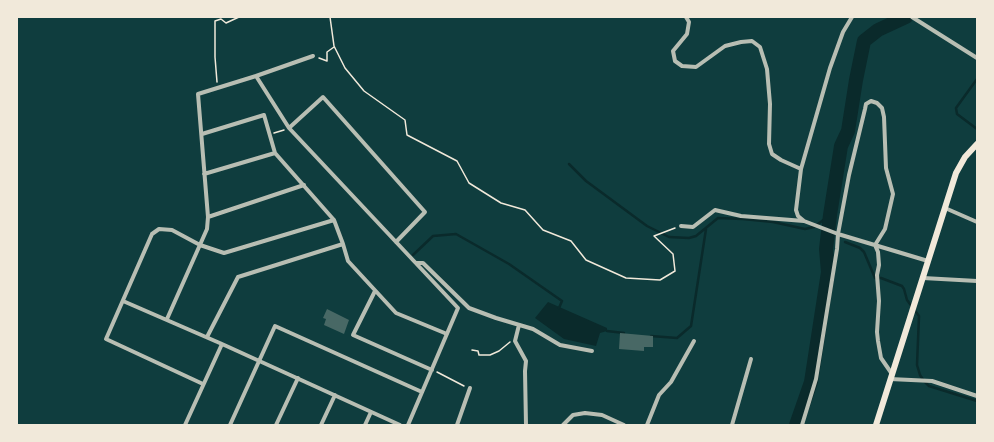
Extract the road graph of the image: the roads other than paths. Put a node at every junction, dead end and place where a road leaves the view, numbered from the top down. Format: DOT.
graph roads {
  1 [pos="686,17"];
  2 [pos="852,17"];
  3 [pos="912,17"];
  4 [pos="313,56"];
  5 [pos="977,58"];
  6 [pos="256,76"];
  7 [pos="289,128"];
  8 [pos="202,134"];
  9 [pos="977,144"];
  10 [pos="275,153"];
  11 [pos="801,169"];
  12 [pos="204,174"];
  13 [pos="304,185"];
  14 [pos="945,208"];
  15 [pos="208,217"];
  16 [pos="334,220"];
  17 [pos="804,221"];
  18 [pos="977,222"];
  19 [pos="681,226"];
  20 [pos="838,234"];
  21 [pos="396,242"];
  22 [pos="343,244"];
  23 [pos="200,245"];
  24 [pos="874,245"];
  25 [pos="928,261"];
  26 [pos="416,263"];
  27 [pos="922,278"];
  28 [pos="977,281"];
  29 [pos="375,291"];
  30 [pos="123,301"];
  31 [pos="167,319"];
  32 [pos="519,325"];
  33 [pos="447,334"];
  34 [pos="207,337"];
  35 [pos="694,341"];
  36 [pos="222,344"];
  37 [pos="592,351"];
  38 [pos="751,359"];
  39 [pos="259,360"];
  40 [pos="432,370"];
  41 [pos="891,377"];
  42 [pos="298,378"];
  43 [pos="203,384"];
  44 [pos="470,388"];
  45 [pos="422,392"];
  46 [pos="335,395"];
  47 [pos="977,396"];
  48 [pos="371,412"];
  49 [pos="185,425"];
  50 [pos="230,425"];
  51 [pos="276,425"];
  52 [pos="321,425"];
  53 [pos="365,425"];
  54 [pos="400,425"];
  55 [pos="408,425"];
  56 [pos="457,425"];
  57 [pos="526,425"];
  58 [pos="563,425"];
  59 [pos="624,425"];
  60 [pos="647,425"];
  61 [pos="732,425"];
  62 [pos="802,425"];
  63 [pos="876,425"];
  1 -- 11 [label="street"];
  2 -- 11 [label="street"];
  3 -- 5 [label="street"];
  4 -- 6 [label="street"];
  6 -- 7 [label="street"];
  6 -- 8 [label="street"];
  7 -- 21 [label="street"];
  7 -- 21 [label="street"];
  8 -- 10 [label="street"];
  8 -- 12 [label="street"];
  9 -- 14 [label="main road"];
  10 -- 12 [label="street"];
  10 -- 13 [label="street"];
  11 -- 17 [label="street"];
  12 -- 15 [label="street"];
  13 -- 15 [label="street"];
  13 -- 16 [label="street"];
  14 -- 18 [label="street"];
  14 -- 25 [label="main road"];
  15 -- 23 [label="street"];
  16 -- 22 [label="street"];
  16 -- 23 [label="street"];
  17 -- 19 [label="street"];
  17 -- 20 [label="street"];
  20 -- 24 [label="street"];
  20 -- 24 [label="street"];
  20 -- 62 [label="street"];
  21 -- 26 [label="street"];
  22 -- 29 [label="street"];
  22 -- 34 [label="street"];
  23 -- 30 [label="street"];
  23 -- 31 [label="street"];
  24 -- 25 [label="street"];
  24 -- 41 [label="street"];
  25 -- 27 [label="main road"];
  26 -- 32 [label="street"];
  26 -- 33 [label="street"];
  27 -- 28 [label="street"];
  27 -- 41 [label="main road"];
  29 -- 33 [label="street"];
  29 -- 40 [label="street"];
  30 -- 31 [label="street"];
  30 -- 43 [label="street"];
  31 -- 34 [label="street"];
  32 -- 37 [label="street"];
  32 -- 57 [label="street"];
  33 -- 40 [label="street"];
  34 -- 36 [label="street"];
  35 -- 60 [label="street"];
  36 -- 39 [label="street"];
  36 -- 43 [label="street"];
  38 -- 61 [label="street"];
  39 -- 42 [label="street"];
  39 -- 45 [label="street"];
  39 -- 50 [label="street"];
  40 -- 45 [label="street"];
  41 -- 47 [label="street"];
  41 -- 63 [label="main road"];
  42 -- 46 [label="street"];
  42 -- 51 [label="street"];
  43 -- 49 [label="street"];
  44 -- 56 [label="street"];
  45 -- 55 [label="street"];
  46 -- 48 [label="street"];
  46 -- 52 [label="street"];
  48 -- 53 [label="street"];
  48 -- 54 [label="street"];
  58 -- 59 [label="street"];
}
